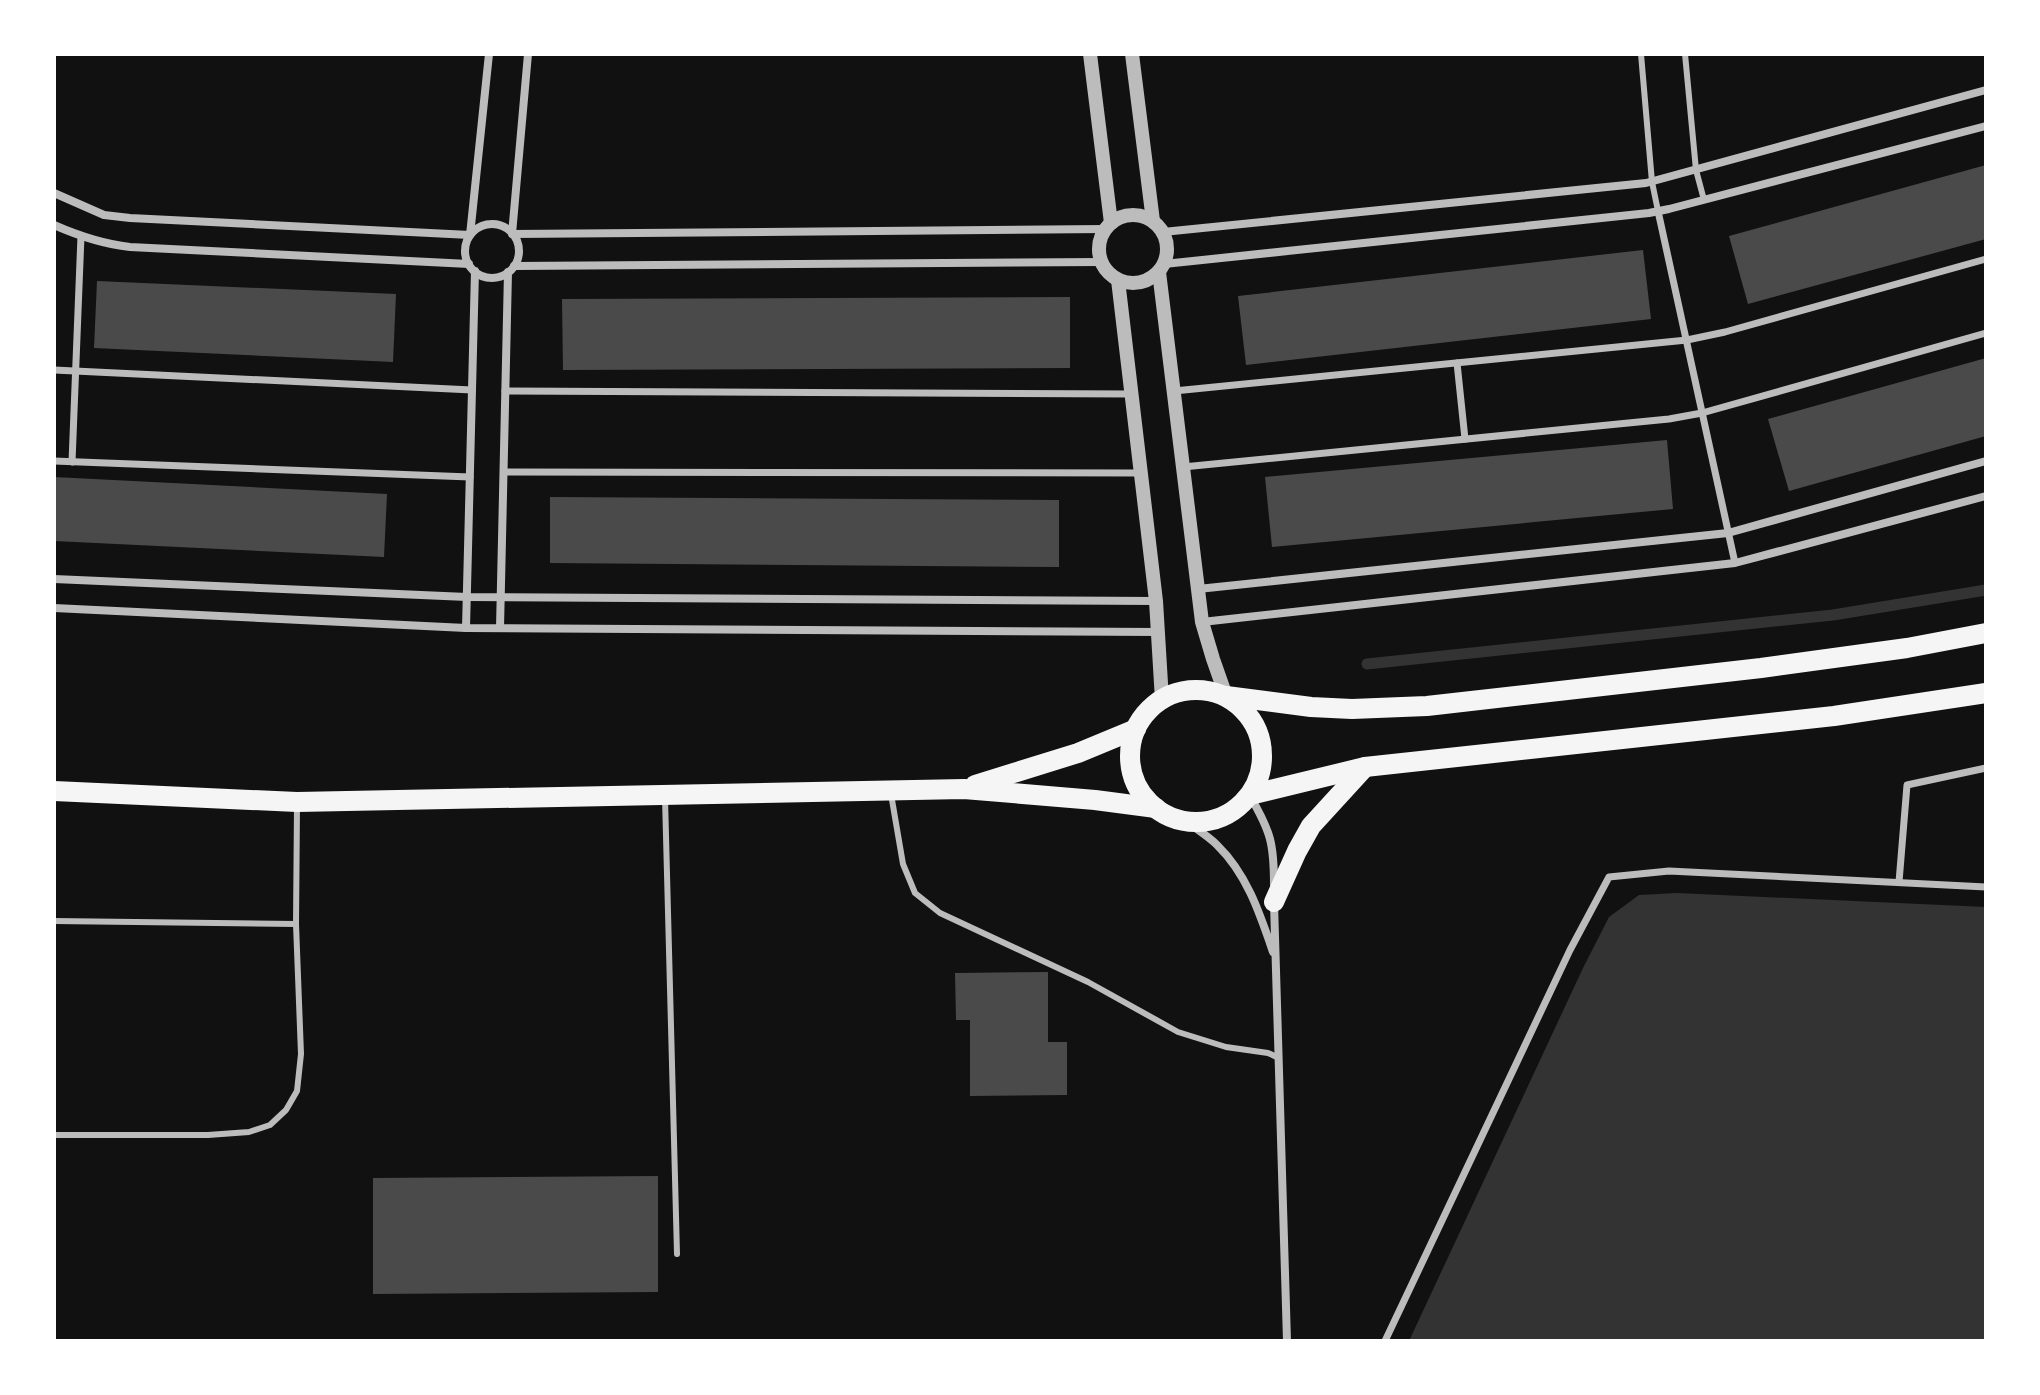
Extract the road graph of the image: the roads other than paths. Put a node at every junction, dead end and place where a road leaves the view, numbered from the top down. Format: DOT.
graph roads {
  1 [pos="489,54"];
  2 [pos="528,54"];
  3 [pos="1090,54"];
  4 [pos="1132,54"];
  5 [pos="1641,54"];
  6 [pos="1685,54"];
  7 [pos="1986,90"];
  8 [pos="1986,126"];
  9 [pos="1696,170"];
  10 [pos="1652,182"];
  11 [pos="54,193"];
  12 [pos="1704,200"];
  13 [pos="1658,211"];
  14 [pos="54,225"];
  15 [pos="1108,226"];
  16 [pos="1158,226"];
  17 [pos="512,234"];
  18 [pos="470,235"];
  19 [pos="81,236"];
  20 [pos="1986,259"];
  21 [pos="1101,262"];
  22 [pos="472,267"];
  23 [pos="1161,268"];
  24 [pos="511,269"];
  25 [pos="1118,280"];
  26 [pos="1986,333"];
  27 [pos="1687,340"];
  28 [pos="1457,363"];
  29 [pos="54,370"];
  30 [pos="76,371"];
  31 [pos="472,390"];
  32 [pos="505,391"];
  33 [pos="1173,391"];
  34 [pos="1131,394"];
  35 [pos="1702,413"];
  36 [pos="1465,439"];
  37 [pos="54,461"];
  38 [pos="1986,461"];
  39 [pos="72,462"];
  40 [pos="1183,467"];
  41 [pos="504,472"];
  42 [pos="1141,473"];
  43 [pos="470,477"];
  44 [pos="1986,496"];
  45 [pos="1728,533"];
  46 [pos="1735,563"];
  47 [pos="54,579"];
  48 [pos="1198,589"];
  49 [pos="467,597"];
  50 [pos="501,597"];
  51 [pos="1156,601"];
  52 [pos="54,608"];
  53 [pos="1202,622"];
  54 [pos="466,628"];
  55 [pos="500,628"];
  56 [pos="1159,632"];
  57 [pos="1986,633"];
  58 [pos="1986,693"];
  59 [pos="1226,696"];
  60 [pos="1162,700"];
  61 [pos="1136,729"];
  62 [pos="1365,767"];
  63 [pos="1986,768"];
  64 [pos="964,789"];
  65 [pos="890,790"];
  66 [pos="54,791"];
  67 [pos="665,795"];
  68 [pos="1250,795"];
  69 [pos="297,802"];
  70 [pos="1156,808"];
  71 [pos="1186,821"];
  72 [pos="1899,882"];
  73 [pos="1986,887"];
  74 [pos="1274,902"];
  75 [pos="54,921"];
  76 [pos="296,924"];
  77 [pos="1275,961"];
  78 [pos="1279,1058"];
  79 [pos="54,1135"];
  80 [pos="677,1254"];
  81 [pos="1287,1341"];
  82 [pos="1385,1341"];
  1 -- 18 [label="street"];
  2 -- 17 [label="street"];
  3 -- 15 [label="street"];
  4 -- 16 [label="street"];
  5 -- 10 [label="lane"];
  6 -- 9 [label="lane"];
  7 -- 9 [label="street"];
  8 -- 12 [label="street"];
  9 -- 10 [label="street"];
  9 -- 12 [label="lane"];
  10 -- 13 [label="lane"];
  10 -- 16 [label="street"];
  11 -- 18 [label="street"];
  12 -- 13 [label="street"];
  13 -- 23 [label="street"];
  13 -- 27 [label="street"];
  14 -- 19 [label="street"];
  15 -- 16 [label="street"];
  15 -- 17 [label="street"];
  15 -- 21 [label="street"];
  16 -- 23 [label="street"];
  17 -- 18 [label="street"];
  17 -- 24 [label="street"];
  18 -- 22 [label="street"];
  19 -- 22 [label="street"];
  19 -- 30 [label="street"];
  20 -- 27 [label="street"];
  21 -- 24 [label="street"];
  21 -- 25 [label="street"];
  22 -- 24 [label="street"];
  22 -- 31 [label="street"];
  23 -- 25 [label="street"];
  23 -- 33 [label="street"];
  24 -- 32 [label="street"];
  25 -- 34 [label="street"];
  26 -- 35 [label="street"];
  27 -- 28 [label="street"];
  27 -- 35 [label="street"];
  28 -- 33 [label="street"];
  28 -- 36 [label="street"];
  29 -- 30 [label="street"];
  30 -- 31 [label="street"];
  30 -- 39 [label="street"];
  31 -- 43 [label="street"];
  32 -- 34 [label="street"];
  32 -- 41 [label="street"];
  33 -- 40 [label="street"];
  34 -- 42 [label="street"];
  35 -- 36 [label="street"];
  35 -- 45 [label="street"];
  36 -- 40 [label="street"];
  37 -- 39 [label="street"];
  38 -- 45 [label="street"];
  39 -- 43 [label="street"];
  40 -- 48 [label="street"];
  41 -- 42 [label="street"];
  41 -- 50 [label="street"];
  42 -- 51 [label="street"];
  43 -- 49 [label="street"];
  44 -- 46 [label="street"];
  45 -- 46 [label="street"];
  45 -- 48 [label="street"];
  46 -- 53 [label="street"];
  47 -- 49 [label="street"];
  48 -- 53 [label="street"];
  49 -- 50 [label="street"];
  49 -- 54 [label="street"];
  50 -- 51 [label="street"];
  50 -- 55 [label="street"];
  51 -- 56 [label="street"];
  52 -- 54 [label="street"];
  53 -- 59 [label="street"];
  54 -- 55 [label="street"];
  55 -- 56 [label="street"];
  56 -- 60 [label="street"];
  57 -- 59 [label="main road"];
  58 -- 62 [label="main road"];
  59 -- 60 [label="main road"];
  59 -- 68 [label="main road"];
  60 -- 61 [label="main road"];
  61 -- 64 [label="main road"];
  61 -- 70 [label="main road"];
  62 -- 68 [label="main road"];
  62 -- 74 [label="main road"];
  63 -- 72 [label="street"];
  64 -- 65 [label="main road"];
  64 -- 70 [label="main road"];
  65 -- 67 [label="main road"];
  65 -- 78 [label="lane"];
  66 -- 69 [label="main road"];
  67 -- 69 [label="main road"];
  67 -- 80 [label="lane"];
  68 -- 71 [label="main road"];
  68 -- 74 [label="street"];
  69 -- 76 [label="lane"];
  70 -- 71 [label="main road"];
  71 -- 77 [label="street"];
  72 -- 73 [label="street"];
  72 -- 82 [label="street"];
  74 -- 77 [label="street"];
  75 -- 76 [label="lane"];
  76 -- 79 [label="lane"];
  77 -- 78 [label="street"];
  78 -- 81 [label="street"];
}
